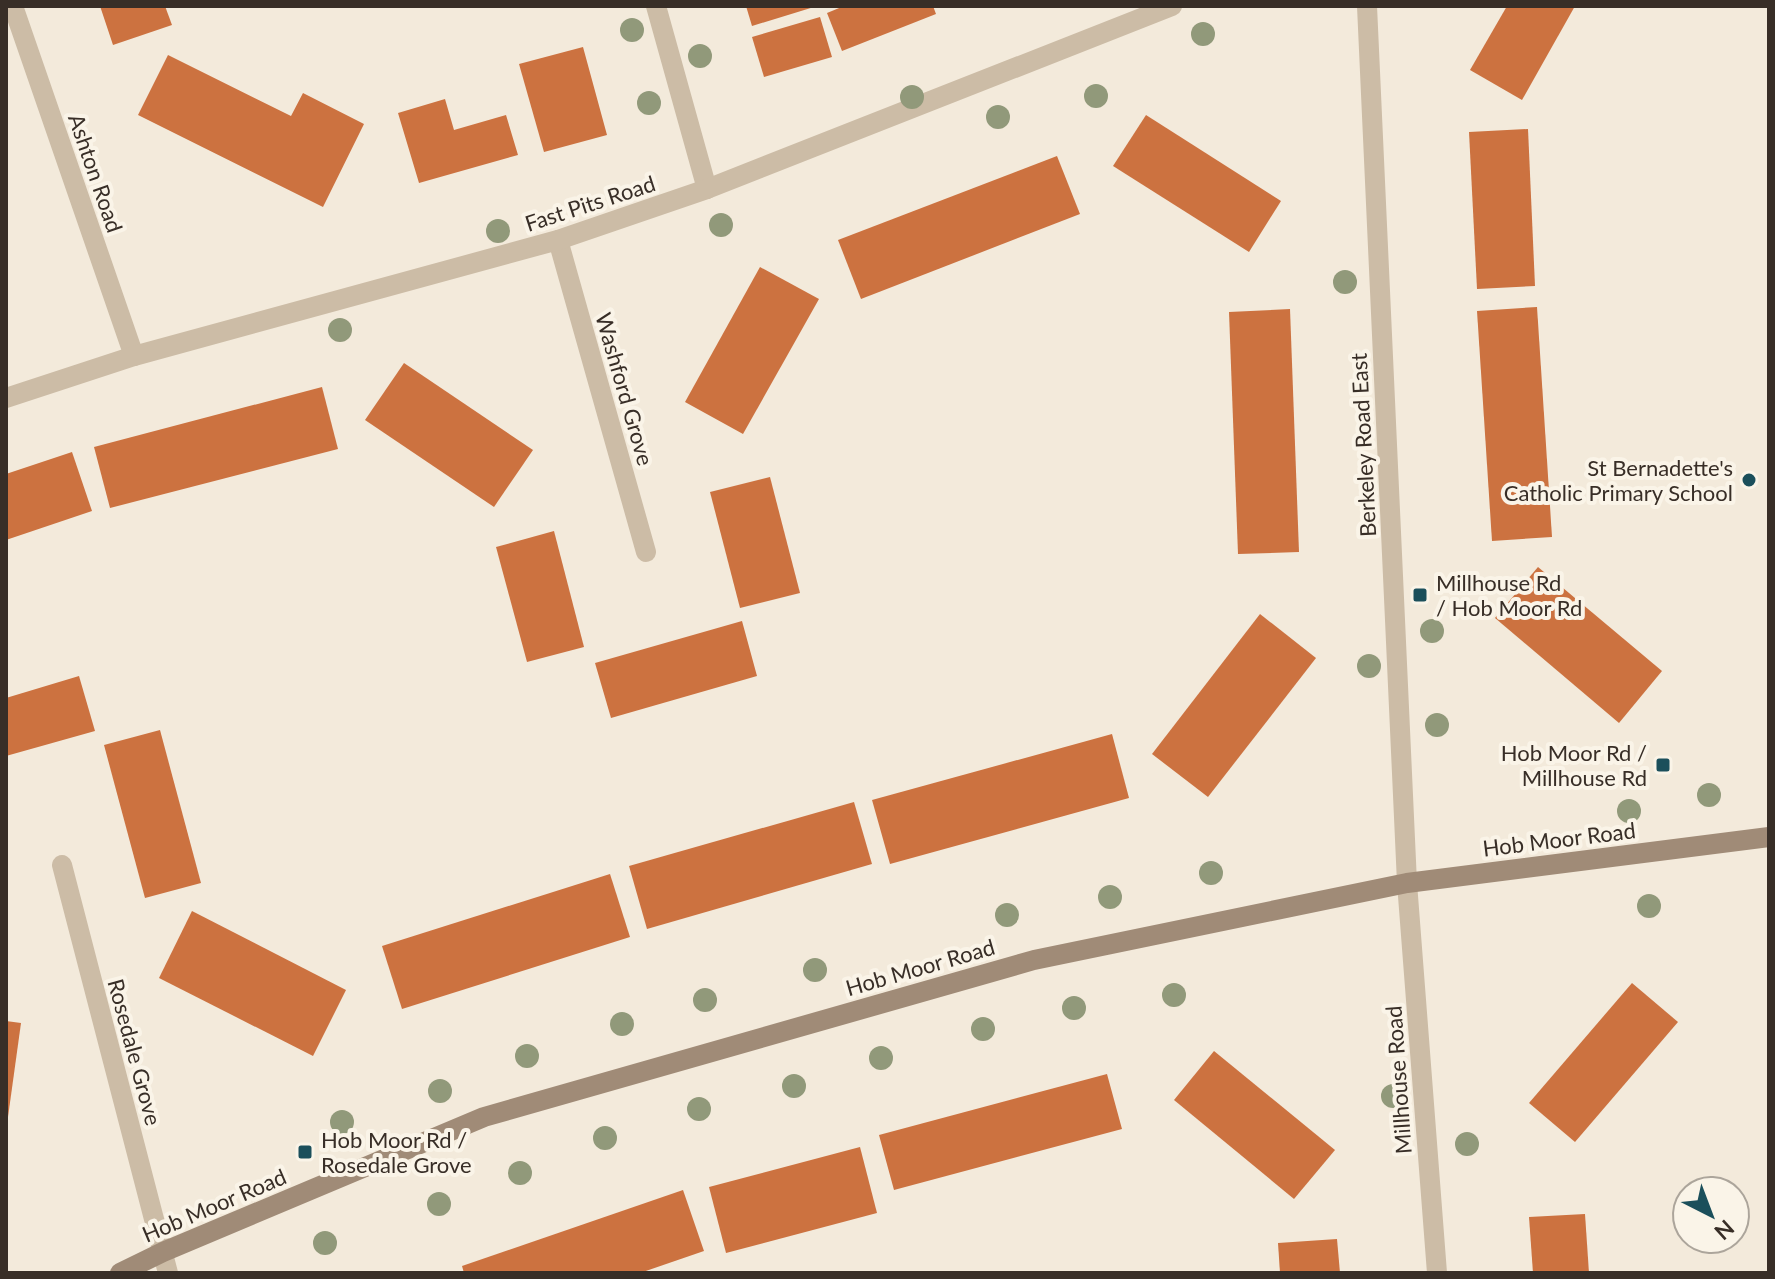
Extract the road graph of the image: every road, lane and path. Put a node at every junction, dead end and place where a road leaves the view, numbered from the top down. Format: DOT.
graph roads {
  1 [pos="13,6"];
  2 [pos="656,6"];
  3 [pos="1172,6"];
  4 [pos="1367,6"];
  5 [pos="707,189"];
  6 [pos="558,240"];
  7 [pos="134,356"];
  8 [pos="6,398"];
  9 [pos="646,552"];
  10 [pos="1769,837"];
  11 [pos="62,865"];
  12 [pos="1407,883"];
  13 [pos="163,1252"];
  14 [pos="120,1273"];
  15 [pos="168,1273"];
  16 [pos="1437,1273"];
  1 -- 7 [label="street, Ashton Road"];
  2 -- 5 [label="street"];
  3 -- 5 [label="street, Fast Pits Road"];
  4 -- 12 [label="street, Berkeley Road East"];
  5 -- 6 [label="street, Fast Pits Road"];
  6 -- 7 [label="street, Fast Pits Road"];
  6 -- 9 [label="street, Washford Grove"];
  7 -- 8 [label="street, Fast Pits Road"];
  10 -- 12 [label="street, Hob Moor Road"];
  11 -- 13 [label="street, Rosedale Grove"];
  12 -- 13 [label="street, Hob Moor Road"];
  12 -- 16 [label="street, Millhouse Road"];
  13 -- 14 [label="street, Hob Moor Road"];
  13 -- 15 [label="street, Rosedale Grove"];
}
